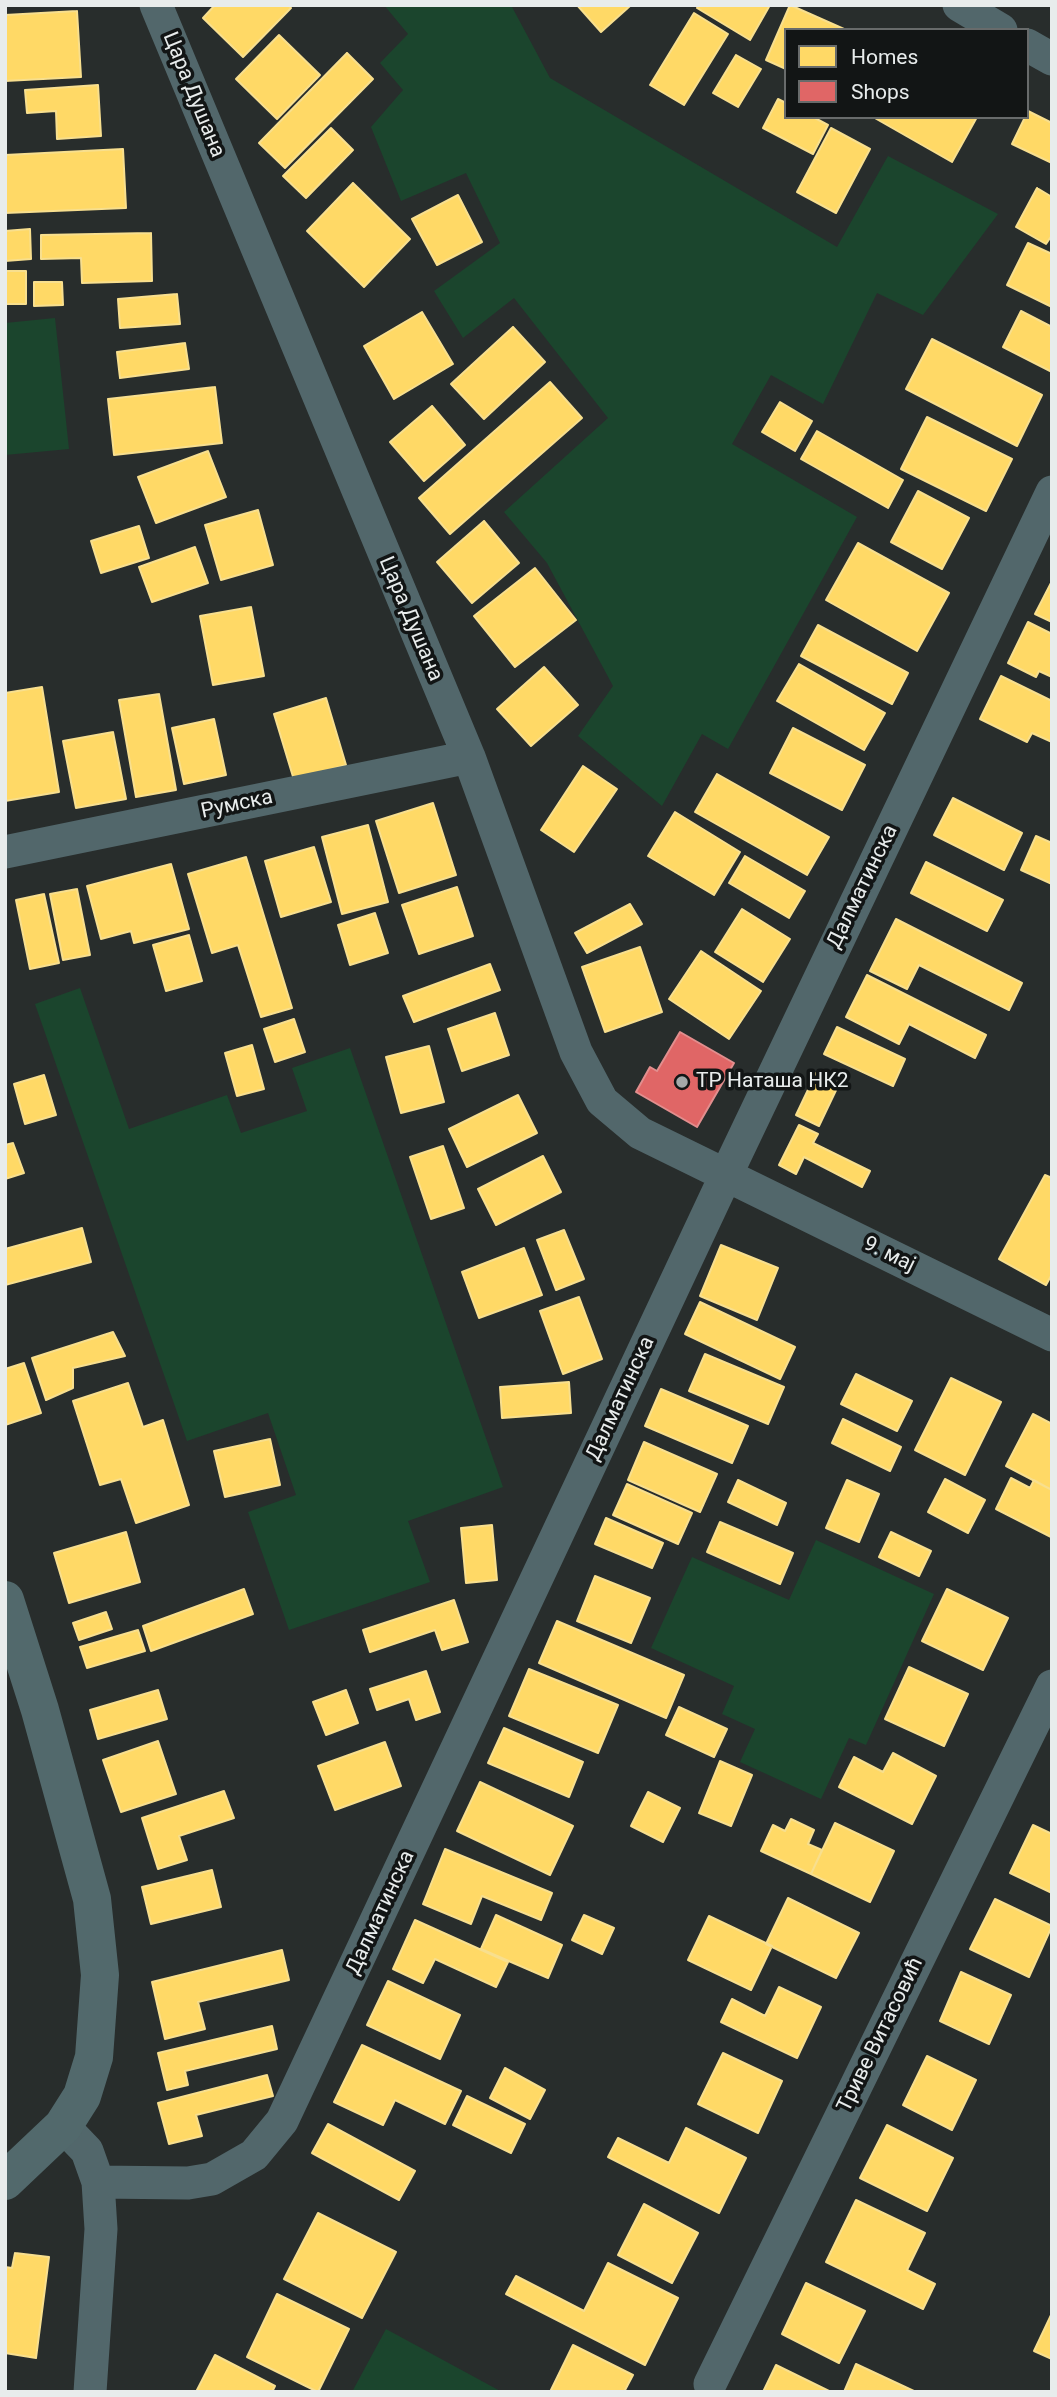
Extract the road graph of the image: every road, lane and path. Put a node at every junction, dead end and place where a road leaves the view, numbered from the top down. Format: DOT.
graph roads {
  1 [pos="156,5"];
  2 [pos="959,5"];
  3 [pos="998,28"];
  4 [pos="1029,46"];
  5 [pos="1052,59"];
  6 [pos="1052,492"];
  7 [pos="469,757"];
  8 [pos="5,852"];
  9 [pos="726,1175"];
  10 [pos="1052,1335"];
  11 [pos="5,1601"];
  12 [pos="1052,1686"];
  13 [pos="63,2126"];
  14 [pos="5,2181"];
  15 [pos="98,2182"];
  16 [pos="710,2384"];
  17 [pos="90,2392"];
  1 -- 7 [label="street, Цара Душана"];
  2 -- 3 [label="street"];
  4 -- 5 [label="street"];
  6 -- 9 [label="street, Далматинска"];
  7 -- 8 [label="street, Румска"];
  7 -- 9 [label="street, Цара Душана"];
  9 -- 10 [label="street, 9. мај"];
  9 -- 15 [label="street, Далматинска"];
  11 -- 13 [label="street"];
  12 -- 16 [label="street, Триве Витасовић"];
  13 -- 14 [label="street"];
  13 -- 15 [label="street"];
  15 -- 17 [label="street"];
}
